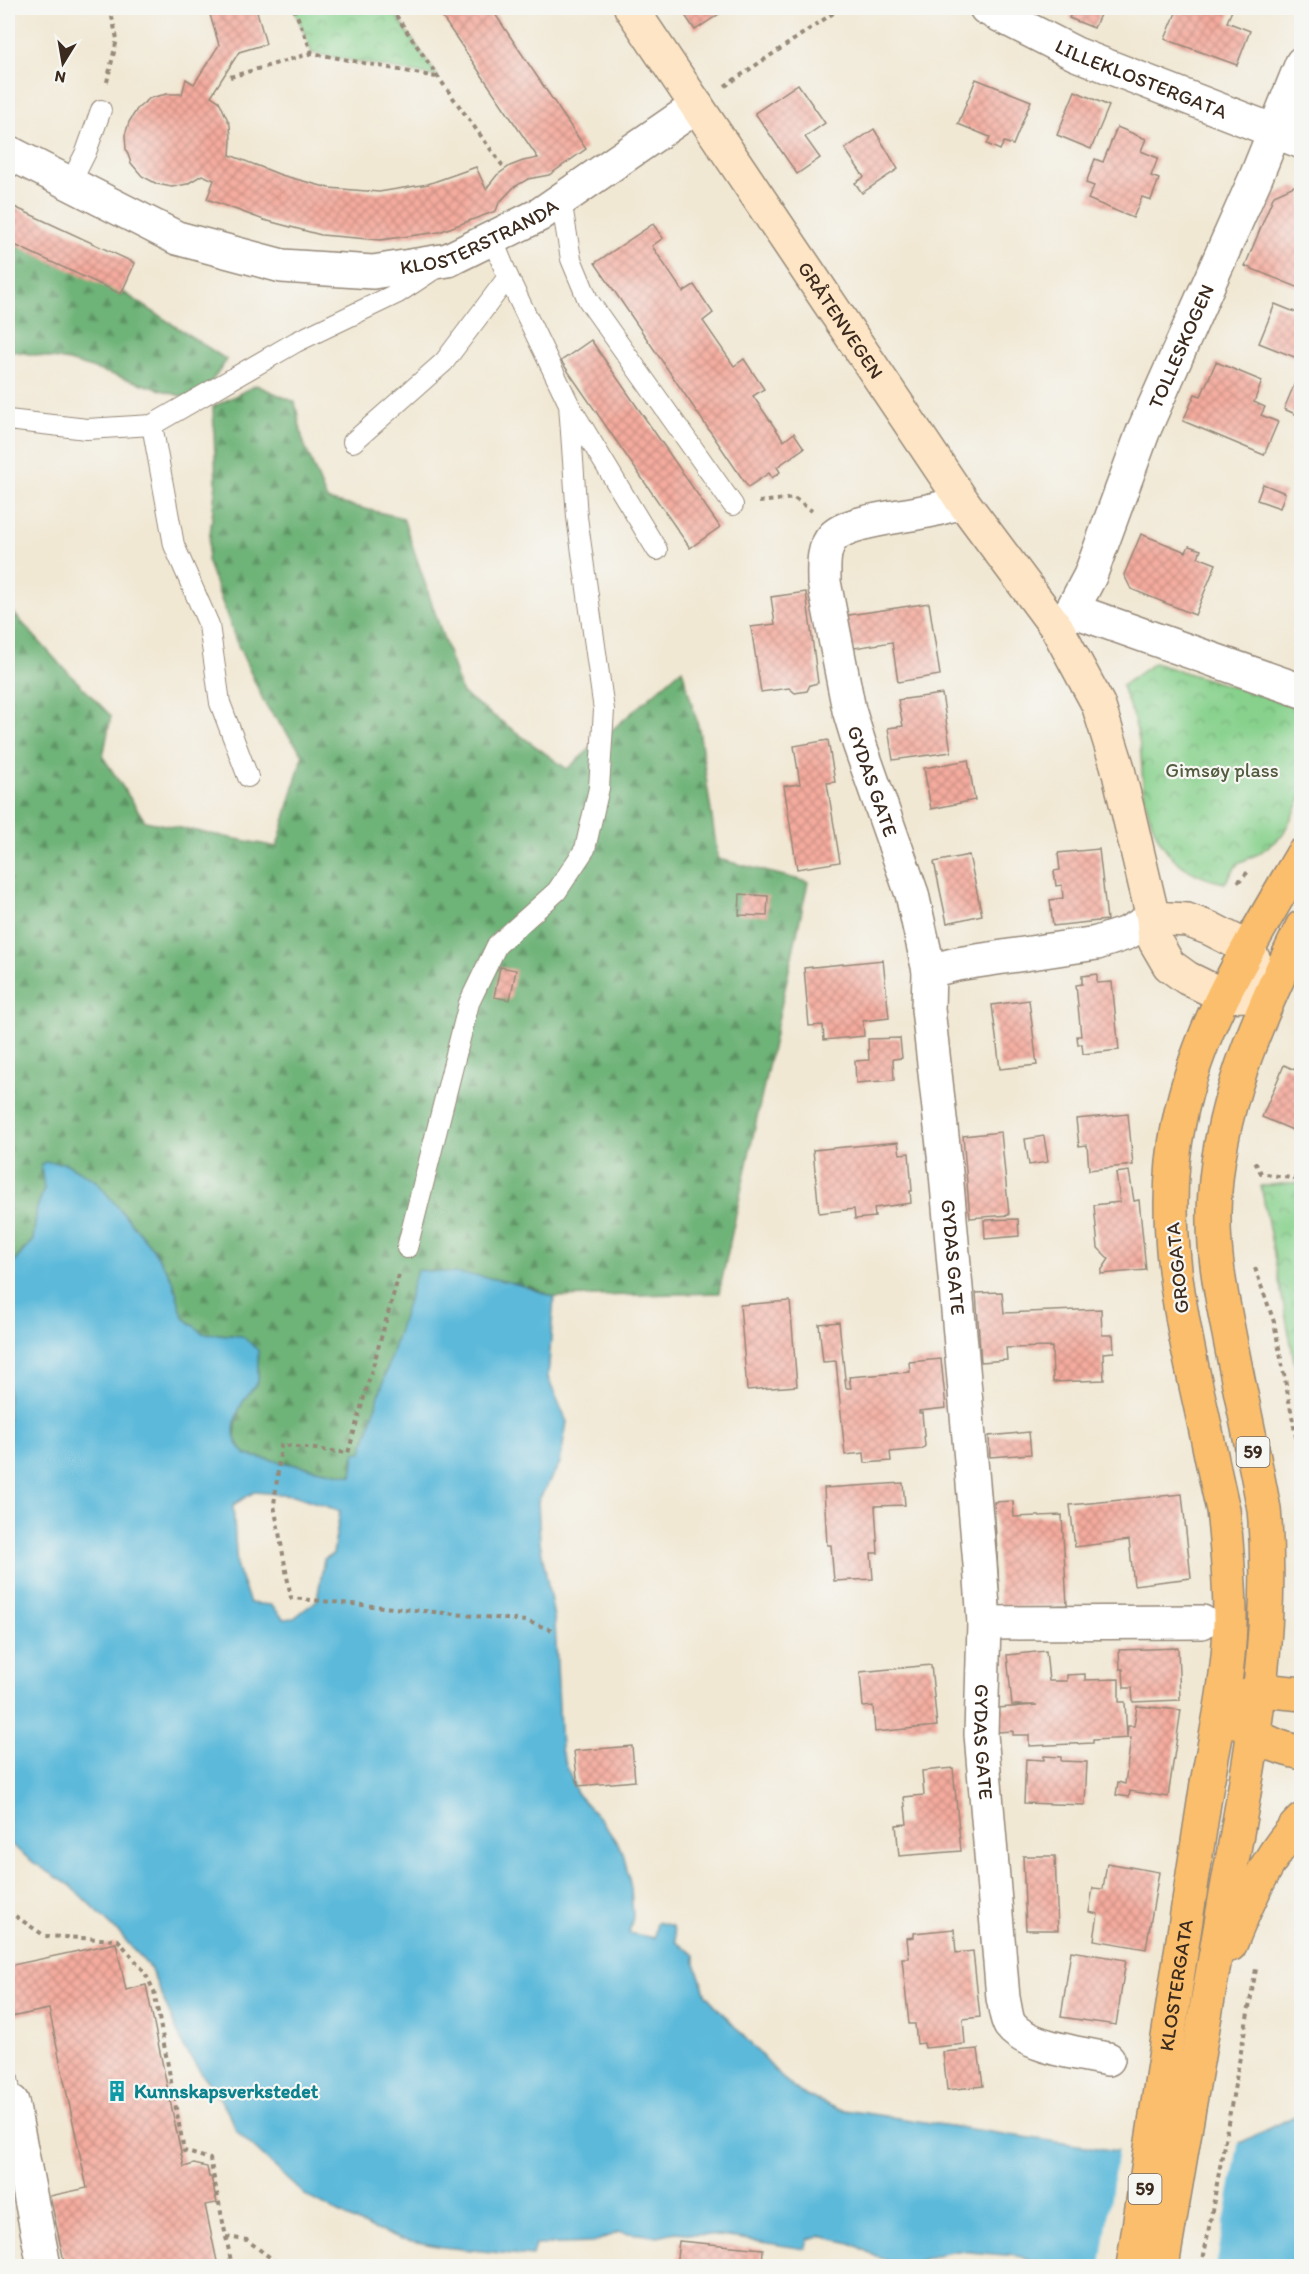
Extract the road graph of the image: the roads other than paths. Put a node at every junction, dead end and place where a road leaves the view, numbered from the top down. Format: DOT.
graph roads {
  1 [pos="631,8"];
  2 [pos="986,8"];
  3 [pos="1302,63"];
  4 [pos="697,106"];
  5 [pos="101,110"];
  6 [pos="1288,137"];
  7 [pos="10,153"];
  8 [pos="70,184"];
  9 [pos="561,200"];
  10 [pos="492,238"];
  11 [pos="448,260"];
  12 [pos="508,277"];
  13 [pos="569,404"];
  14 [pos="8,420"];
  15 [pos="152,425"];
  16 [pos="354,442"];
  17 [pos="963,502"];
  18 [pos="733,505"];
  19 [pos="657,550"];
  20 [pos="1064,619"];
  21 [pos="1302,691"];
  22 [pos="248,777"];
  23 [pos="1302,855"];
  24 [pos="1153,918"];
  25 [pos="1302,927"];
  26 [pos="1248,948"];
  27 [pos="929,971"];
  28 [pos="1270,994"];
  29 [pos="1224,996"];
  30 [pos="407,1248"];
  31 [pos="1202,1622"];
  32 [pos="984,1623"];
  33 [pos="1261,1690"];
  34 [pos="1302,1694"];
  35 [pos="1221,1704"];
  36 [pos="1254,1736"];
  37 [pos="1302,1753"];
  38 [pos="1302,1821"];
  39 [pos="1207,2002"];
  40 [pos="1108,2059"];
  41 [pos="9,2095"];
  42 [pos="1172,2115"];
  43 [pos="44,2266"];
  44 [pos="1133,2266"];
  45 [pos="1162,2266"];
  1 -- 4 [label="street, GRÅTENVEGEN"];
  2 -- 6 [label="street, LILLEKLOSTERGATA"];
  3 -- 6 [label="street, TOLLESKOGEN"];
  4 -- 9 [label="street, KLOSTERSTRANDA"];
  4 -- 17 [label="street, GRÅTENVEGEN"];
  5 -- 8 [label="lane"];
  6 -- 20 [label="street, TOLLESKOGEN"];
  7 -- 8 [label="street, KLOSTERSTRANDA"];
  8 -- 11 [label="street, KLOSTERSTRANDA"];
  9 -- 10 [label="street, KLOSTERSTRANDA"];
  9 -- 18 [label="lane"];
  10 -- 11 [label="street, KLOSTERSTRANDA"];
  10 -- 12 [label="lane"];
  11 -- 15 [label="lane"];
  12 -- 13 [label="lane"];
  12 -- 16 [label="lane"];
  13 -- 19 [label="lane"];
  13 -- 30 [label="lane"];
  14 -- 15 [label="lane"];
  15 -- 22 [label="lane"];
  17 -- 20 [label="street, GRÅTENVEGEN"];
  17 -- 27 [label="street, GYDAS GATE"];
  20 -- 21 [label="street"];
  20 -- 24 [label="street"];
  23 -- 26 [label="main road, GROGATA / 59"];
  24 -- 26 [label="street"];
  24 -- 27 [label="street"];
  24 -- 29 [label="street"];
  25 -- 28 [label="main road, GROGATA / 59"];
  26 -- 28 [label="street"];
  26 -- 29 [label="main road, GROGATA / 59"];
  27 -- 32 [label="street, GYDAS GATE"];
  28 -- 29 [label="street"];
  28 -- 33 [label="main road, GROGATA / 59"];
  29 -- 35 [label="main road, GROGATA / 59"];
  31 -- 32 [label="street"];
  32 -- 40 [label="street, GYDAS GATE"];
  33 -- 34 [label="main road"];
  33 -- 35 [label="main road"];
  33 -- 36 [label="main road, GROGATA / 59"];
  35 -- 36 [label="main road"];
  35 -- 42 [label="main road, KLOSTERGATA / 59"];
  36 -- 37 [label="main road"];
  36 -- 39 [label="main road, KLOSTERGATA / 59"];
  38 -- 39 [label="main road"];
  39 -- 42 [label="main road, KLOSTERGATA / 59"];
  41 -- 43 [label="street"];
  42 -- 44 [label="main road, KLOSTERGATA / 59"];
  42 -- 45 [label="main road, KLOSTERGATA / 59"];
}
